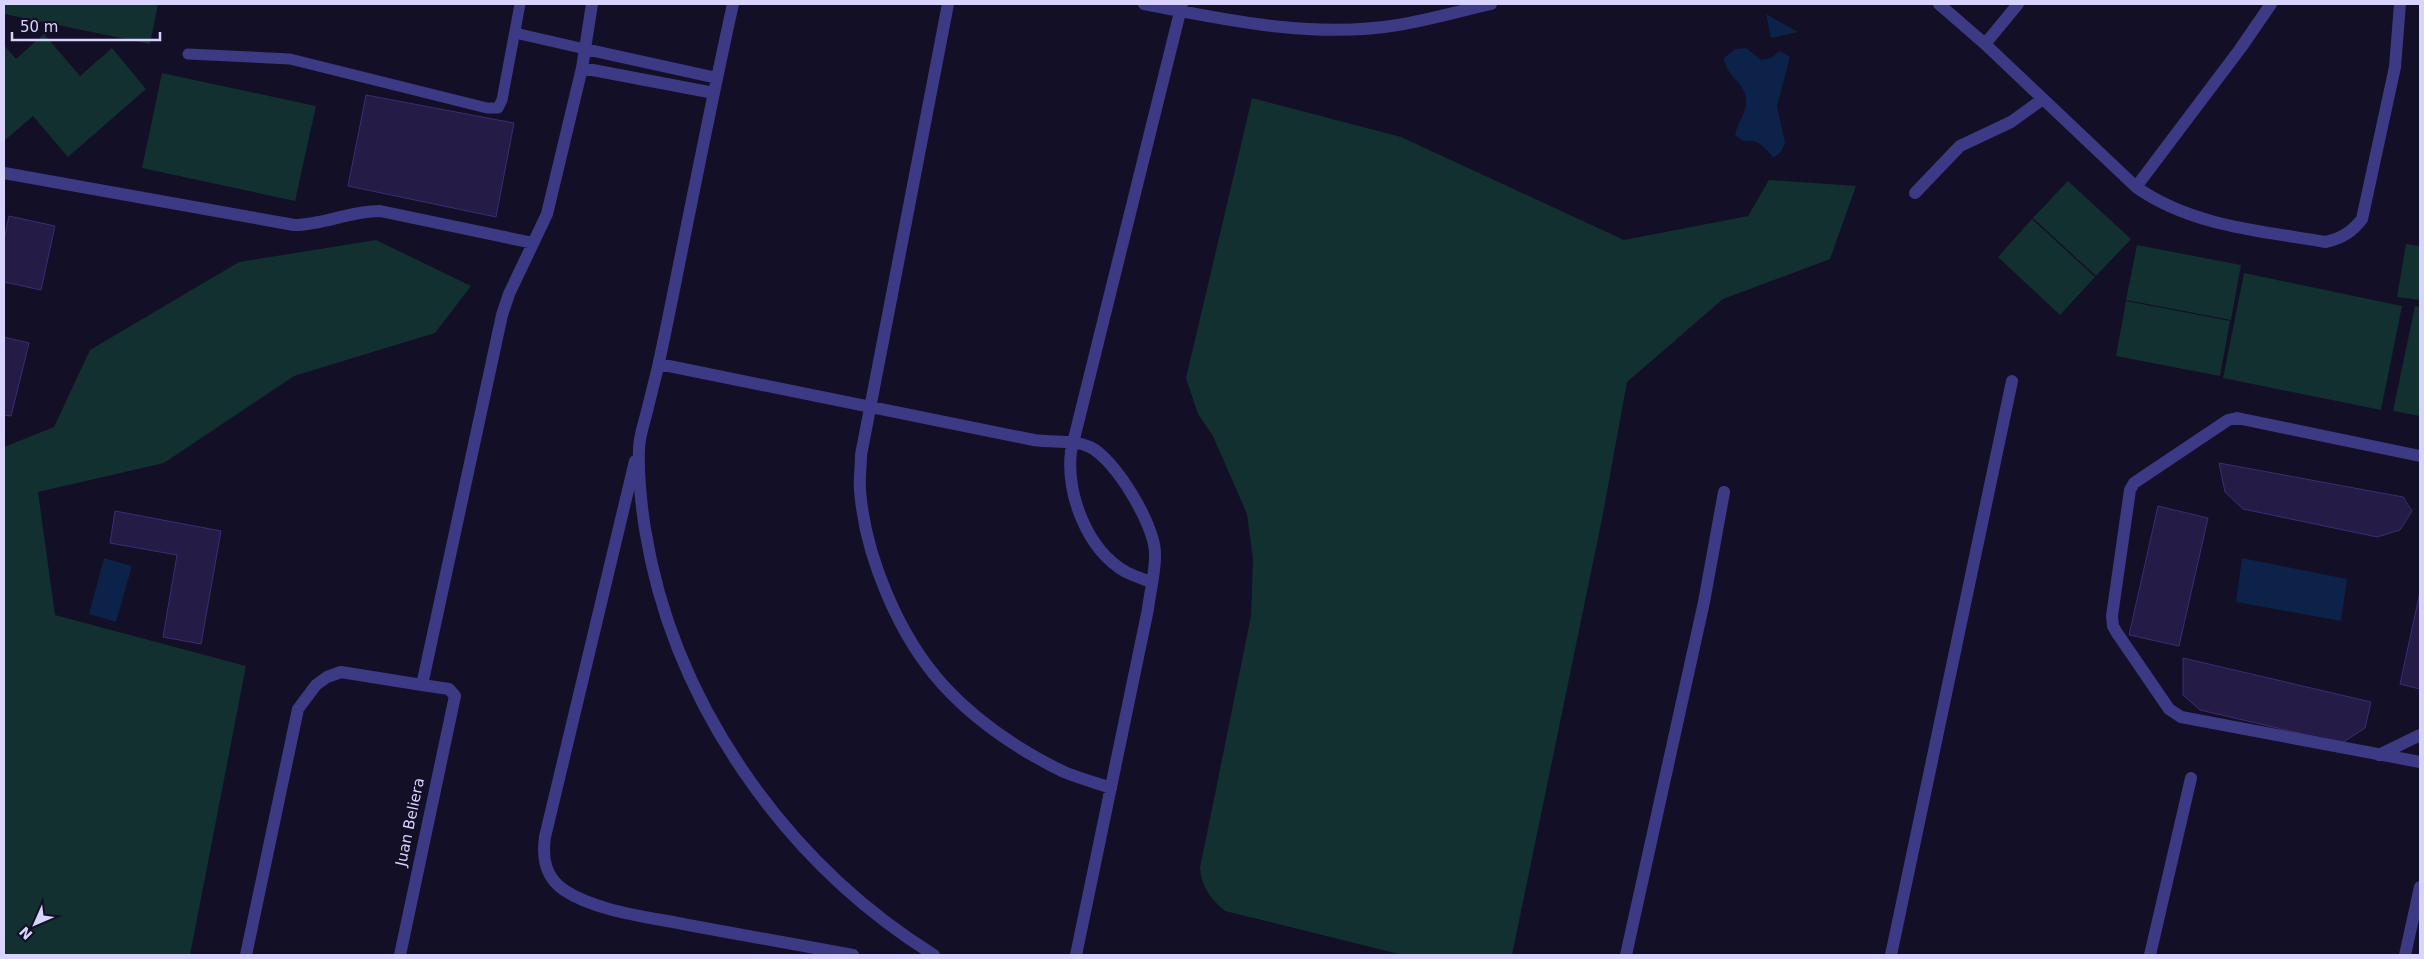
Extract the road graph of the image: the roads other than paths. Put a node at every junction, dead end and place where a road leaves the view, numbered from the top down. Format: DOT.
graph roads {
  1 [pos="520,4"];
  2 [pos="592,4"];
  3 [pos="733,4"];
  4 [pos="948,4"];
  5 [pos="1144,4"];
  6 [pos="1491,4"];
  7 [pos="1939,4"];
  8 [pos="2018,4"];
  9 [pos="2271,4"];
  10 [pos="2400,4"];
  11 [pos="1181,7"];
  12 [pos="515,33"];
  13 [pos="1985,44"];
  14 [pos="585,49"];
  15 [pos="188,54"];
  16 [pos="582,68"];
  17 [pos="717,78"];
  18 [pos="714,93"];
  19 [pos="2043,99"];
  20 [pos="4,173"];
  21 [pos="2136,187"];
  22 [pos="1915,193"];
  23 [pos="533,243"];
  24 [pos="659,364"];
  25 [pos="2012,381"];
  26 [pos="869,408"];
  27 [pos="1073,441"];
  28 [pos="638,447"];
  29 [pos="2420,456"];
  30 [pos="1724,492"];
  31 [pos="1152,582"];
  32 [pos="422,685"];
  33 [pos="2420,735"];
  34 [pos="2379,755"];
  35 [pos="2420,762"];
  36 [pos="2190,778"];
  37 [pos="1111,788"];
  38 [pos="2420,887"];
  39 [pos="246,955"];
  40 [pos="400,955"];
  41 [pos="853,955"];
  42 [pos="934,955"];
  43 [pos="1076,955"];
  44 [pos="1626,955"];
  45 [pos="1891,955"];
  46 [pos="2150,955"];
  47 [pos="2404,955"];
  1 -- 12 [label="lane"];
  2 -- 14 [label="street"];
  3 -- 17 [label="street"];
  4 -- 26 [label="street"];
  5 -- 11 [label="street"];
  6 -- 11 [label="street"];
  7 -- 13 [label="street"];
  8 -- 13 [label="street"];
  9 -- 21 [label="street"];
  10 -- 21 [label="street"];
  11 -- 27 [label="street"];
  12 -- 14 [label="lane"];
  12 -- 15 [label="lane"];
  13 -- 19 [label="street"];
  14 -- 16 [label="street"];
  14 -- 17 [label="street"];
  16 -- 18 [label="street"];
  16 -- 23 [label="street"];
  17 -- 18 [label="street"];
  18 -- 24 [label="street"];
  19 -- 21 [label="street"];
  19 -- 22 [label="street"];
  20 -- 23 [label="street"];
  23 -- 32 [label="street"];
  24 -- 26 [label="street"];
  24 -- 28 [label="street"];
  25 -- 45 [label="street"];
  26 -- 27 [label="street"];
  26 -- 37 [label="street"];
  27 -- 31 [label="street"];
  27 -- 31 [label="street"];
  28 -- 41 [label="street"];
  28 -- 42 [label="street"];
  29 -- 34 [label="street"];
  30 -- 44 [label="street"];
  31 -- 37 [label="street"];
  32 -- 39 [label="street"];
  32 -- 40 [label="street, Juan Beliera"];
  33 -- 34 [label="street"];
  34 -- 35 [label="street"];
  36 -- 46 [label="street"];
  37 -- 43 [label="street"];
  38 -- 47 [label="street"];
}
